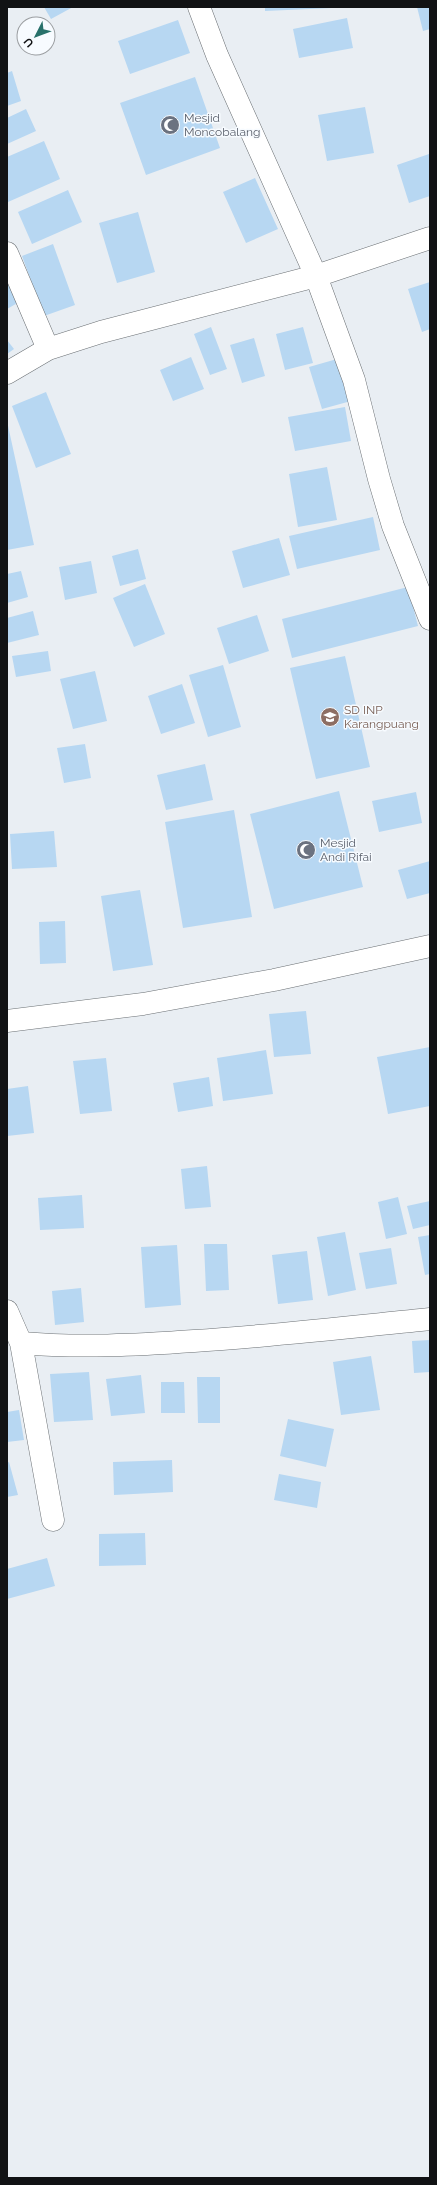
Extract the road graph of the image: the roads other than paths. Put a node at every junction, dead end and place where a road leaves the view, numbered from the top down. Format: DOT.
graph roads {
  1 [pos="199,7"];
  2 [pos="430,238"];
  3 [pos="7,253"];
  4 [pos="316,276"];
  5 [pos="48,349"];
  6 [pos="7,373"];
  7 [pos="430,619"];
  8 [pos="430,946"];
  9 [pos="7,1021"];
  10 [pos="7,1311"];
  11 [pos="430,1319"];
  12 [pos="21,1343"];
  13 [pos="53,1520"];
  1 -- 4 [label="street"];
  2 -- 4 [label="street"];
  3 -- 5 [label="street"];
  4 -- 5 [label="street"];
  4 -- 7 [label="street"];
  5 -- 6 [label="street"];
  8 -- 9 [label="street"];
  10 -- 12 [label="street"];
  11 -- 12 [label="street"];
  12 -- 13 [label="street"];
}
